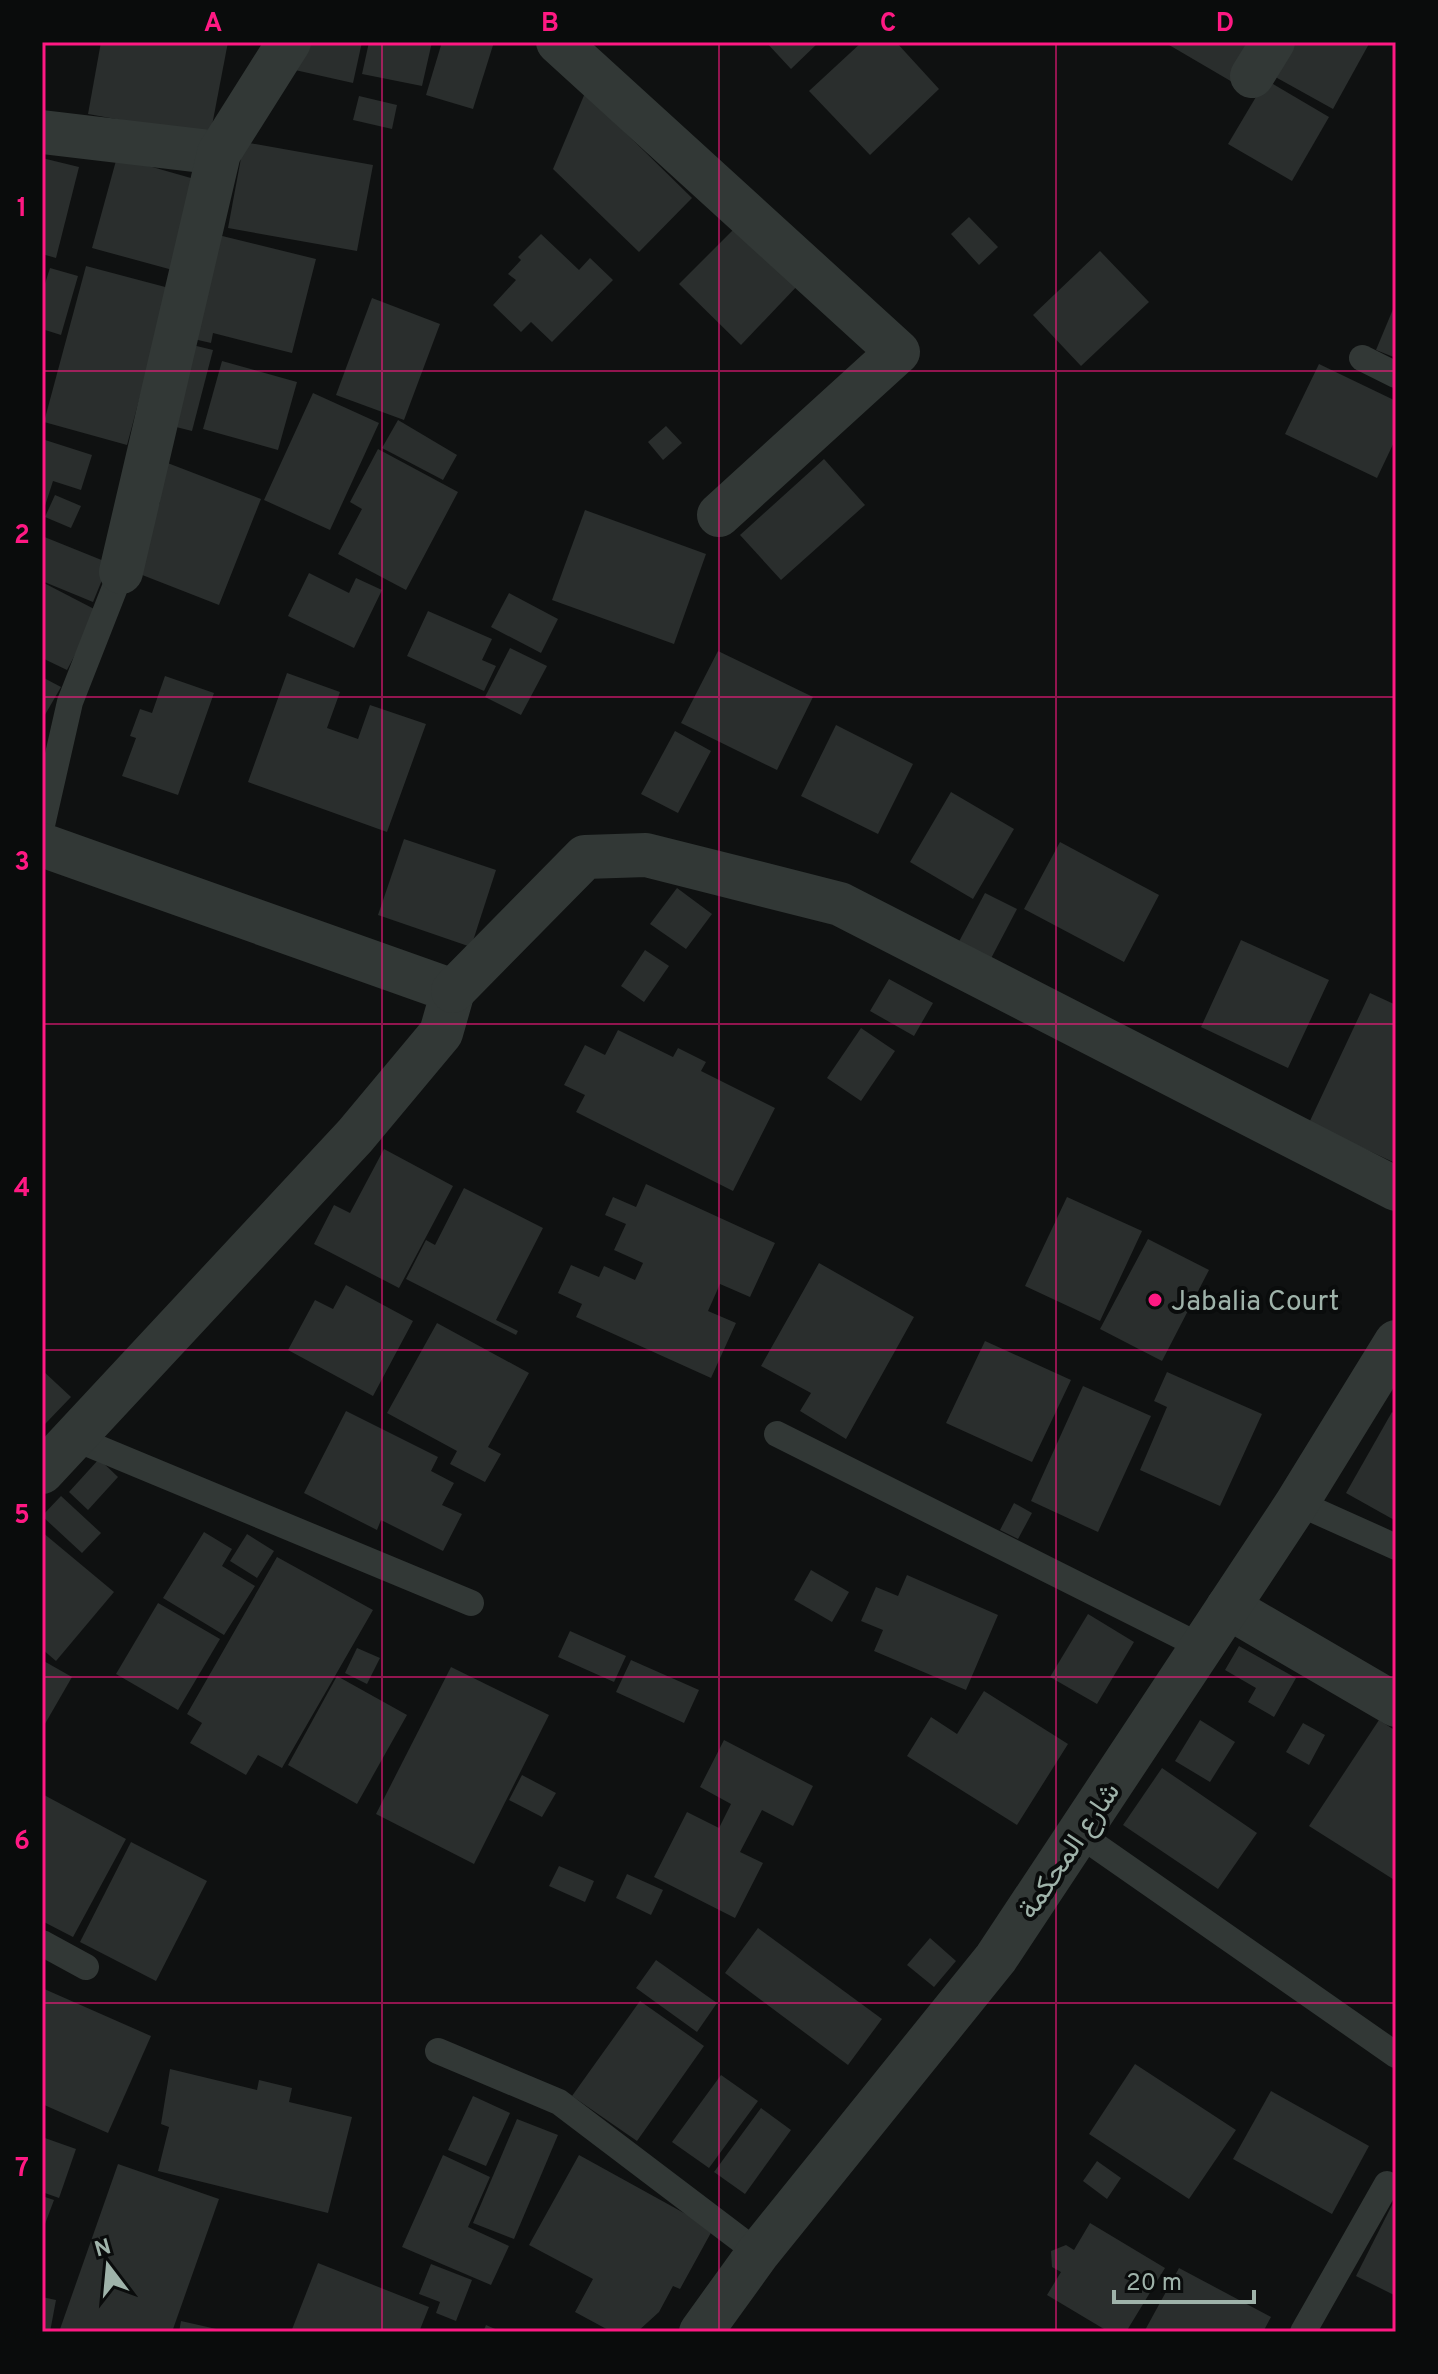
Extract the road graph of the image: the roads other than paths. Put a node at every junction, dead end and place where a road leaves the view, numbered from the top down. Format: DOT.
graph roads {
  1 [pos="289,42"];
  2 [pos="558,42"];
  3 [pos="42,132"];
  4 [pos="219,153"];
  5 [pos="1362,358"];
  6 [pos="1396,375"];
  7 [pos="719,515"];
  8 [pos="121,572"];
  9 [pos="42,825"];
  10 [pos="42,845"];
  11 [pos="453,991"];
  12 [pos="1396,1189"];
  13 [pos="1391,1362"];
  14 [pos="777,1434"];
  15 [pos="74,1438"];
  16 [pos="42,1472"];
  17 [pos="1296,1502"];
  18 [pos="1396,1547"];
  19 [pos="471,1603"];
  20 [pos="1228,1607"];
  21 [pos="1202,1647"];
  22 [pos="1396,1705"];
  23 [pos="1079,1834"];
  24 [pos="42,1943"];
  25 [pos="86,1967"];
  26 [pos="438,2051"];
  27 [pos="1396,2055"];
  28 [pos="1387,2184"];
  29 [pos="758,2253"];
  30 [pos="701,2332"];
  31 [pos="1303,2332"];
  1 -- 4 [label="street"];
  2 -- 7 [label="street"];
  3 -- 4 [label="street"];
  4 -- 8 [label="street"];
  5 -- 6 [label="lane"];
  8 -- 9 [label="lane"];
  10 -- 11 [label="street"];
  11 -- 12 [label="street"];
  11 -- 15 [label="street"];
  13 -- 17 [label="street, شارع المحكمة"];
  14 -- 21 [label="lane"];
  15 -- 16 [label="street"];
  15 -- 19 [label="lane"];
  17 -- 18 [label="lane"];
  17 -- 20 [label="street, شارع المحكمة"];
  20 -- 21 [label="street, شارع المحكمة"];
  20 -- 22 [label="street"];
  21 -- 23 [label="street, شارع المحكمة"];
  23 -- 27 [label="lane"];
  23 -- 29 [label="street, شارع المحكمة"];
  24 -- 25 [label="lane"];
  26 -- 29 [label="lane"];
  28 -- 31 [label="lane"];
  29 -- 30 [label="street, شارع المحكمة"];
}
